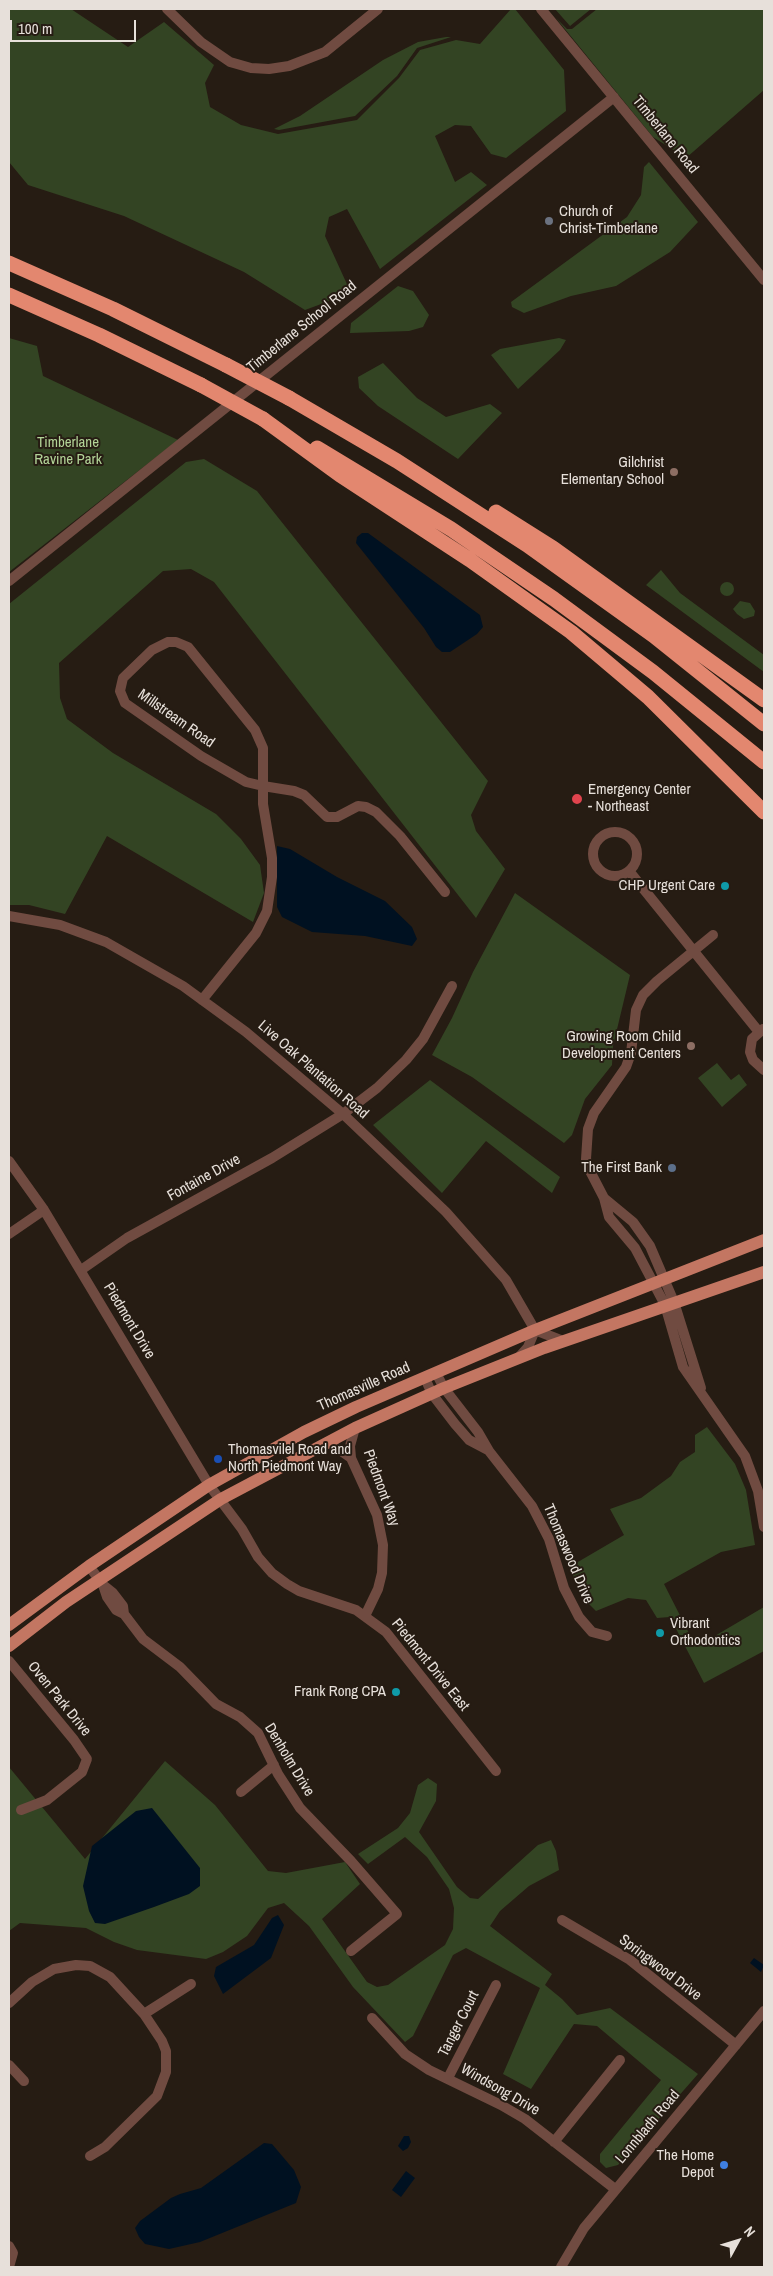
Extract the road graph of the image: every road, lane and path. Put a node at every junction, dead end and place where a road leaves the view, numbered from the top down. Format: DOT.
graph roads {
  1 [pos="168,9"];
  2 [pos="378,9"];
  3 [pos="542,9"];
  4 [pos="614,97"];
  5 [pos="9,263"];
  6 [pos="764,280"];
  7 [pos="9,295"];
  8 [pos="263,419"];
  9 [pos="343,429"];
  10 [pos="9,581"];
  11 [pos="764,700"];
  12 [pos="764,724"];
  13 [pos="764,762"];
  14 [pos="263,786"];
  15 [pos="764,812"];
  16 [pos="629,871"];
  17 [pos="445,892"];
  18 [pos="9,916"];
  19 [pos="712,935"];
  20 [pos="694,950"];
  21 [pos="452,986"];
  22 [pos="202,1000"];
  23 [pos="762,1030"];
  24 [pos="764,1070"];
  25 [pos="342,1114"];
  26 [pos="9,1161"];
  27 [pos="44,1210"];
  28 [pos="9,1234"];
  29 [pos="764,1240"];
  30 [pos="82,1270"];
  31 [pos="764,1272"];
  32 [pos="658,1281"];
  33 [pos="669,1304"];
  34 [pos="535,1330"];
  35 [pos="563,1341"];
  36 [pos="518,1358"];
  37 [pos="430,1375"];
  38 [pos="438,1391"];
  39 [pos="319,1424"];
  40 [pos="355,1428"];
  41 [pos="328,1442"];
  42 [pos="351,1458"];
  43 [pos="209,1485"];
  44 [pos="221,1499"];
  45 [pos="764,1527"];
  46 [pos="90,1566"];
  47 [pos="101,1582"];
  48 [pos="365,1616"];
  49 [pos="9,1625"];
  50 [pos="607,1636"];
  51 [pos="9,1646"];
  52 [pos="9,1661"];
  53 [pos="274,1765"];
  54 [pos="496,1771"];
  55 [pos="241,1792"];
  56 [pos="21,1810"];
  57 [pos="562,1920"];
  58 [pos="351,1951"];
  59 [pos="191,1984"];
  60 [pos="496,1985"];
  61 [pos="9,2003"];
  62 [pos="764,2011"];
  63 [pos="144,2014"];
  64 [pos="372,2018"];
  65 [pos="736,2045"];
  66 [pos="620,2060"];
  67 [pos="9,2065"];
  68 [pos="448,2078"];
  69 [pos="24,2081"];
  70 [pos="554,2142"];
  71 [pos="90,2156"];
  72 [pos="615,2189"];
  73 [pos="9,2246"];
  74 [pos="9,2267"];
  75 [pos="561,2267"];
  1 -- 2 [label="street"];
  3 -- 4 [label="street, Timberlane Road"];
  4 -- 6 [label="street, Timberlane Road"];
  4 -- 10 [label="street, Timberlane School Road"];
  5 -- 9 [label="highway, bridge"];
  7 -- 8 [label="highway, bridge"];
  8 -- 13 [label="highway"];
  8 -- 15 [label="highway"];
  9 -- 11 [label="highway"];
  9 -- 12 [label="highway"];
  14 -- 14 [label="street, Millstream Road"];
  14 -- 17 [label="street, Millstream Road"];
  14 -- 22 [label="street, Millstream Road"];
  16 -- 16 [label="street"];
  16 -- 20 [label="street"];
  18 -- 22 [label="street, Live Oak Plantation Road"];
  19 -- 20 [label="street"];
  20 -- 23 [label="street"];
  20 -- 32 [label="street"];
  21 -- 25 [label="street, Fontaine Drive"];
  22 -- 25 [label="street, Live Oak Plantation Road"];
  23 -- 24 [label="street"];
  25 -- 30 [label="street, Fontaine Drive"];
  25 -- 34 [label="street, Live Oak Plantation Road"];
  26 -- 27 [label="street, Piedmont Drive"];
  27 -- 28 [label="street"];
  27 -- 30 [label="street, Piedmont Drive"];
  29 -- 32 [label="main road, Thomasville Road"];
  30 -- 43 [label="street, Piedmont Drive"];
  31 -- 33 [label="main road"];
  32 -- 33 [label="street"];
  32 -- 34 [label="main road, Thomasville Road"];
  33 -- 35 [label="main road"];
  33 -- 45 [label="street"];
  34 -- 35 [label="street"];
  34 -- 36 [label="street"];
  34 -- 37 [label="main road, Thomasville Road"];
  35 -- 36 [label="main road"];
  36 -- 38 [label="main road"];
  37 -- 38 [label="street, Thomaswood Drive"];
  37 -- 39 [label="main road, Thomasville Road"];
  38 -- 40 [label="main road"];
  38 -- 50 [label="street, Thomaswood Drive"];
  39 -- 41 [label="main road"];
  39 -- 43 [label="main road, Thomasville Road"];
  40 -- 41 [label="main road"];
  40 -- 42 [label="street, Piedmont Way"];
  41 -- 42 [label="street"];
  41 -- 44 [label="main road"];
  42 -- 48 [label="street, Piedmont Way"];
  43 -- 44 [label="street, Piedmont Drive"];
  43 -- 46 [label="main road, Thomasville Road"];
  44 -- 47 [label="main road"];
  44 -- 48 [label="street, Piedmont Drive East"];
  46 -- 47 [label="street, Denholm Drive"];
  46 -- 49 [label="main road, Thomasville Road"];
  47 -- 51 [label="main road"];
  47 -- 53 [label="street, Denholm Drive"];
  48 -- 54 [label="street, Piedmont Drive East"];
  52 -- 56 [label="street, Oven Park Drive"];
  53 -- 55 [label="street"];
  53 -- 58 [label="street, Denholm Drive"];
  57 -- 65 [label="street, Springwood Drive"];
  59 -- 63 [label="street"];
  60 -- 68 [label="street, Tanger Court"];
  61 -- 63 [label="street"];
  62 -- 65 [label="street, Lonnbladh Road"];
  63 -- 71 [label="street"];
  64 -- 68 [label="street, Windsong Drive"];
  65 -- 72 [label="street, Lonnbladh Road"];
  66 -- 70 [label="street"];
  67 -- 69 [label="street"];
  68 -- 70 [label="street, Windsong Drive"];
  70 -- 72 [label="street, Windsong Drive"];
  72 -- 75 [label="street, Lonnbladh Road"];
  73 -- 74 [label="street"];
}
